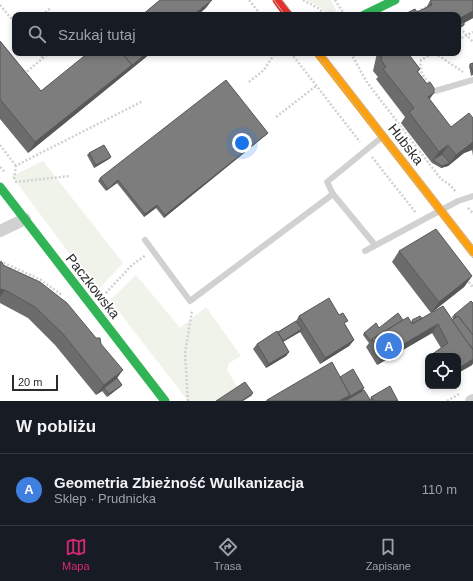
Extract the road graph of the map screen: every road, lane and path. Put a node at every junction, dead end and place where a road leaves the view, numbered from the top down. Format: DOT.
graph roads {
  1 [pos="249,0"];
  2 [pos="277,0"];
  3 [pos="288,0"];
  4 [pos="303,0"];
  5 [pos="336,0"];
  6 [pos="394,0"];
  7 [pos="434,3"];
  8 [pos="0,5"];
  9 [pos="51,8"];
  10 [pos="46,12"];
  11 [pos="259,12"];
  12 [pos="286,12"];
  13 [pos="288,12"];
  14 [pos="323,12"];
  15 [pos="343,12"];
  16 [pos="370,12"];
  17 [pos="416,12"];
  18 [pos="12,19"];
  19 [pos="461,29"];
  20 [pos="473,32"];
  21 [pos="466,36"];
  22 [pos="461,38"];
  23 [pos="473,42"];
  24 [pos="45,56"];
  25 [pos="273,56"];
  26 [pos="293,56"];
  27 [pos="320,56"];
  28 [pos="353,56"];
  29 [pos="429,56"];
  30 [pos="439,56"];
  31 [pos="43,58"];
  32 [pos="22,75"];
  33 [pos="467,75"];
  34 [pos="473,80"];
  35 [pos="249,82"];
  36 [pos="316,86"];
  37 [pos="435,91"];
  38 [pos="143,101"];
  39 [pos="276,118"];
  40 [pos="382,137"];
  41 [pos="0,146"];
  42 [pos="363,146"];
  43 [pos="370,155"];
  44 [pos="16,166"];
  45 [pos="70,176"];
  46 [pos="0,187"];
  47 [pos="333,194"];
  48 [pos="458,194"];
  49 [pos="473,196"];
  50 [pos="441,211"];
  51 [pos="418,215"];
  52 [pos="25,219"];
  53 [pos="0,231"];
  54 [pos="145,240"];
  55 [pos="375,245"];
  56 [pos="152,250"];
  57 [pos="365,251"];
  58 [pos="473,252"];
  59 [pos="0,262"];
  60 [pos="463,275"];
  61 [pos="473,287"];
  62 [pos="67,300"];
  63 [pos="190,301"];
  64 [pos="92,306"];
  65 [pos="458,394"];
  66 [pos="165,401"];
  67 [pos="188,401"];
  68 [pos="447,401"];
  1 -- 11 [label="path"];
  2 -- 12 [label="street"];
  3 -- 13 [label="lane"];
  4 -- 14 [label="path"];
  5 -- 15 [label="path"];
  6 -- 16 [label="street"];
  7 -- 17 [label="path"];
  8 -- 18 [label="path"];
  9 -- 10 [label="path"];
  19 -- 21 [label="path"];
  20 -- 21 [label="path"];
  21 -- 22 [label="path"];
  21 -- 23 [label="path"];
  24 -- 31 [label="path"];
  25 -- 35 [label="path"];
  26 -- 36 [label="path"];
  27 -- 40 [label="street, Hubska"];
  28 -- 48 [label="path"];
  29 -- 37 [label="path"];
  30 -- 33 [label="path"];
  31 -- 32 [label="path"];
  34 -- 37 [label="lane"];
  36 -- 39 [label="path"];
  36 -- 42 [label="path"];
  38 -- 44 [label="path"];
  40 -- 47 [label="lane"];
  40 -- 50 [label="street, Hubska"];
  41 -- 44 [label="path"];
  43 -- 51 [label="path"];
  44 -- 45 [label="path"];
  46 -- 52 [label="street, Paczkowska"];
  47 -- 55 [label="lane"];
  47 -- 63 [label="lane"];
  49 -- 50 [label="lane"];
  50 -- 55 [label="lane"];
  50 -- 58 [label="street, Hubska"];
  52 -- 53 [label="street"];
  52 -- 64 [label="street, Paczkowska"];
  54 -- 56 [label="lane"];
  55 -- 57 [label="lane"];
  56 -- 63 [label="lane"];
  56 -- 64 [label="path"];
  59 -- 62 [label="path"];
  60 -- 61 [label="path"];
  63 -- 67 [label="path"];
  64 -- 66 [label="street, Paczkowska"];
  65 -- 68 [label="path"];
}
